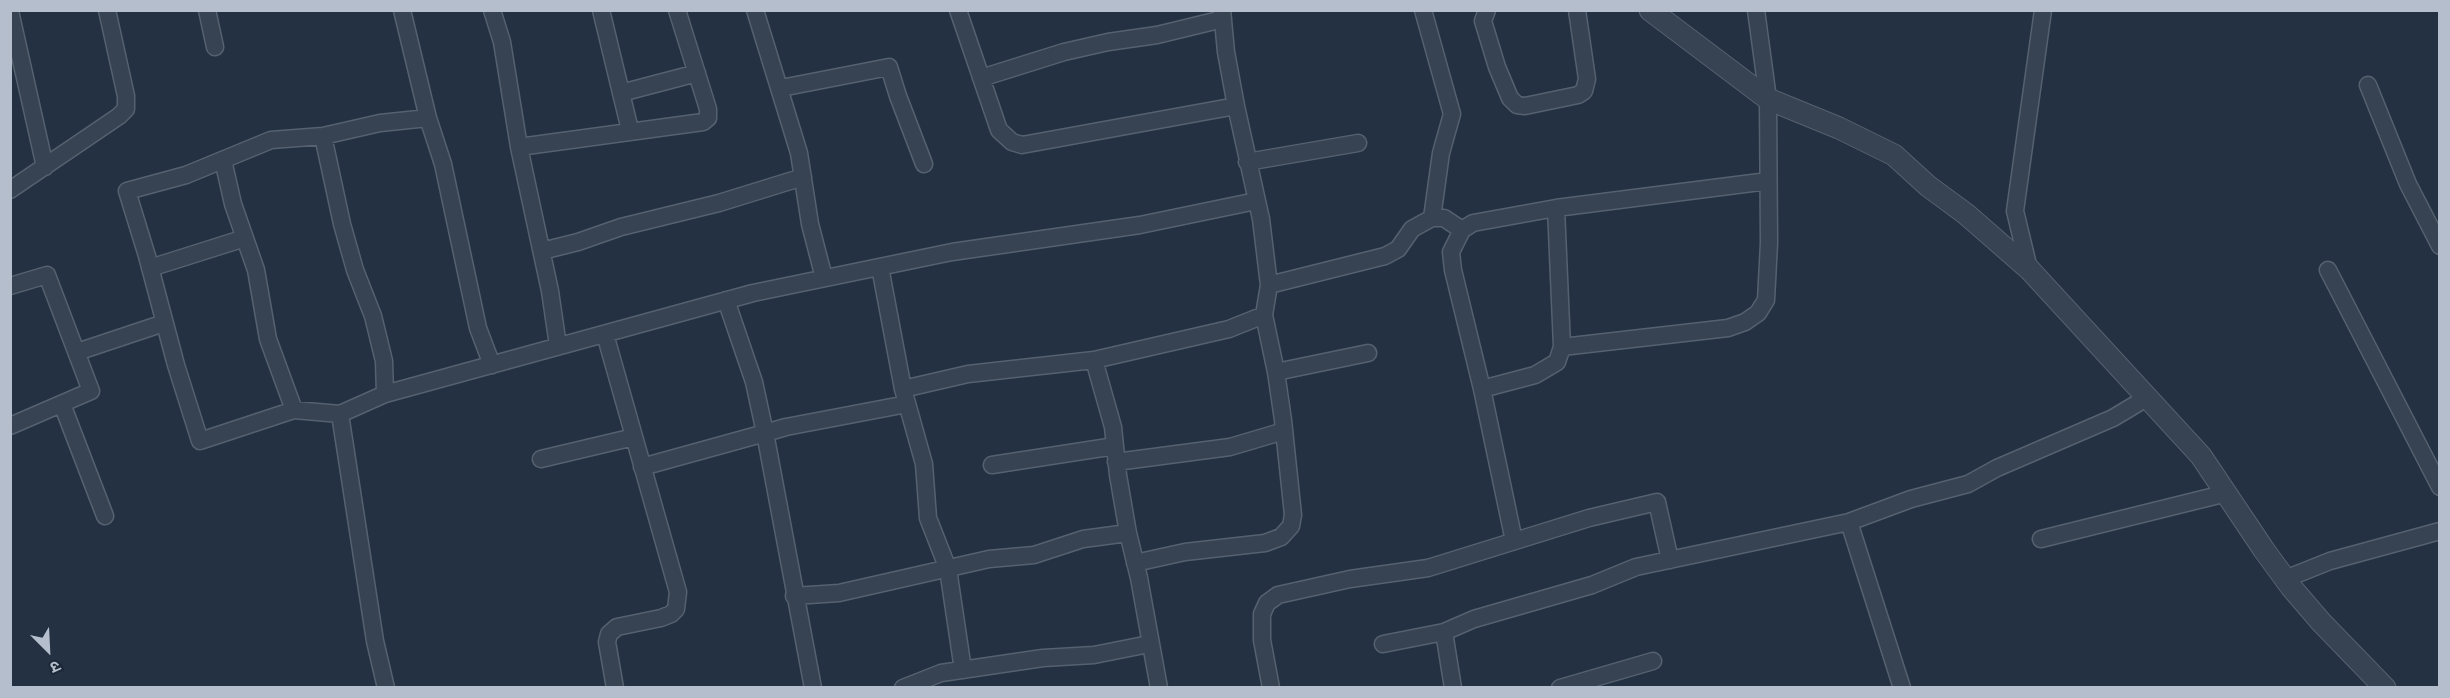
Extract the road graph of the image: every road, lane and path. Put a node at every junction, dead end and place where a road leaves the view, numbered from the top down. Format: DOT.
graph roads {
  1 [pos="107,10"];
  2 [pos="207,10"];
  3 [pos="402,10"];
  4 [pos="492,10"];
  5 [pos="601,10"];
  6 [pos="676,10"];
  7 [pos="755,10"];
  8 [pos="958,10"];
  9 [pos="1423,10"];
  10 [pos="1487,10"];
  11 [pos="1576,10"];
  12 [pos="1650,10"];
  13 [pos="1756,10"];
  14 [pos="2043,10"];
  15 [pos="10,11"];
  16 [pos="1222,15"];
  17 [pos="215,47"];
  18 [pos="697,73"];
  19 [pos="981,78"];
  20 [pos="2368,85"];
  21 [pos="781,88"];
  22 [pos="621,93"];
  23 [pos="1768,99"];
  24 [pos="1236,106"];
  25 [pos="428,118"];
  26 [pos="630,130"];
  27 [pos="323,136"];
  28 [pos="1358,143"];
  29 [pos="519,147"];
  30 [pos="223,160"];
  31 [pos="1247,162"];
  32 [pos="924,164"];
  33 [pos="45,167"];
  34 [pos="803,177"];
  35 [pos="1768,182"];
  36 [pos="10,190"];
  37 [pos="1257,201"];
  38 [pos="1556,208"];
  39 [pos="1432,219"];
  40 [pos="1462,230"];
  41 [pos="245,238"];
  42 [pos="2439,246"];
  43 [pos="542,251"];
  44 [pos="880,267"];
  45 [pos="150,268"];
  46 [pos="2029,268"];
  47 [pos="2328,270"];
  48 [pos="824,278"];
  49 [pos="1269,285"];
  50 [pos="10,286"];
  51 [pos="726,300"];
  52 [pos="1263,315"];
  53 [pos="164,323"];
  54 [pos="605,334"];
  55 [pos="558,346"];
  56 [pos="1563,347"];
  57 [pos="77,352"];
  58 [pos="1368,353"];
  59 [pos="1094,360"];
  60 [pos="492,365"];
  61 [pos="1276,372"];
  62 [pos="1482,389"];
  63 [pos="386,394"];
  64 [pos="905,397"];
  65 [pos="2148,397"];
  66 [pos="62,404"];
  67 [pos="294,410"];
  68 [pos="340,414"];
  69 [pos="10,426"];
  70 [pos="1284,431"];
  71 [pos="765,433"];
  72 [pos="634,437"];
  73 [pos="1115,454"];
  74 [pos="541,459"];
  75 [pos="992,465"];
  76 [pos="642,467"];
  77 [pos="2439,487"];
  78 [pos="2227,493"];
  79 [pos="105,516"];
  80 [pos="1849,522"];
  81 [pos="2439,531"];
  82 [pos="1128,533"];
  83 [pos="2041,539"];
  84 [pos="1514,541"];
  85 [pos="1670,560"];
  86 [pos="1135,563"];
  87 [pos="948,569"];
  88 [pos="2285,579"];
  89 [pos="794,596"];
  90 [pos="1444,632"];
  91 [pos="1149,644"];
  92 [pos="1383,644"];
  93 [pos="1653,661"];
  94 [pos="963,670"];
  95 [pos="387,687"];
  96 [pos="615,687"];
  97 [pos="813,687"];
  98 [pos="903,687"];
  99 [pos="1159,687"];
  100 [pos="1271,687"];
  101 [pos="1453,687"];
  102 [pos="1560,687"];
  103 [pos="1902,687"];
  104 [pos="2385,687"];
  1 -- 33 [label="street"];
  2 -- 17 [label="street"];
  3 -- 25 [label="street"];
  4 -- 29 [label="street"];
  5 -- 22 [label="street"];
  6 -- 18 [label="street"];
  7 -- 21 [label="street"];
  8 -- 19 [label="street"];
  9 -- 39 [label="street"];
  10 -- 11 [label="street"];
  12 -- 23 [label="street"];
  13 -- 23 [label="street"];
  14 -- 46 [label="street"];
  15 -- 33 [label="street"];
  16 -- 19 [label="street"];
  16 -- 24 [label="street"];
  18 -- 22 [label="street"];
  18 -- 26 [label="street"];
  19 -- 24 [label="street"];
  20 -- 42 [label="street"];
  21 -- 32 [label="street"];
  21 -- 34 [label="street"];
  22 -- 26 [label="street"];
  23 -- 35 [label="street"];
  23 -- 46 [label="street"];
  24 -- 31 [label="street"];
  25 -- 27 [label="street"];
  25 -- 60 [label="street"];
  26 -- 29 [label="street"];
  27 -- 30 [label="street"];
  27 -- 63 [label="street"];
  28 -- 31 [label="street"];
  29 -- 43 [label="street"];
  30 -- 41 [label="street"];
  30 -- 45 [label="street"];
  31 -- 37 [label="street"];
  33 -- 36 [label="street"];
  34 -- 43 [label="street"];
  34 -- 48 [label="street"];
  35 -- 38 [label="street"];
  35 -- 56 [label="street"];
  37 -- 44 [label="street"];
  37 -- 49 [label="street"];
  38 -- 40 [label="street"];
  38 -- 56 [label="street"];
  39 -- 40 [label="street"];
  39 -- 49 [label="street"];
  40 -- 62 [label="street"];
  41 -- 45 [label="street"];
  41 -- 67 [label="street"];
  43 -- 55 [label="street"];
  44 -- 48 [label="street"];
  44 -- 64 [label="street"];
  45 -- 53 [label="street"];
  46 -- 65 [label="street"];
  47 -- 77 [label="street"];
  48 -- 51 [label="street"];
  49 -- 52 [label="street"];
  50 -- 57 [label="street"];
  51 -- 54 [label="street"];
  51 -- 71 [label="street"];
  52 -- 59 [label="street"];
  52 -- 61 [label="street"];
  53 -- 57 [label="street"];
  53 -- 67 [label="street"];
  54 -- 55 [label="street"];
  54 -- 72 [label="street"];
  55 -- 60 [label="street"];
  56 -- 62 [label="street"];
  57 -- 66 [label="street"];
  58 -- 61 [label="street"];
  59 -- 64 [label="street"];
  59 -- 73 [label="street"];
  60 -- 63 [label="street"];
  61 -- 70 [label="street"];
  62 -- 84 [label="street"];
  63 -- 68 [label="street"];
  64 -- 71 [label="street"];
  64 -- 87 [label="street"];
  65 -- 78 [label="street"];
  65 -- 80 [label="street"];
  66 -- 69 [label="street"];
  66 -- 79 [label="street"];
  67 -- 68 [label="street"];
  68 -- 95 [label="street"];
  70 -- 73 [label="street"];
  70 -- 86 [label="street"];
  71 -- 76 [label="street"];
  71 -- 89 [label="street"];
  72 -- 74 [label="street"];
  72 -- 76 [label="street"];
  73 -- 75 [label="street"];
  73 -- 82 [label="street"];
  76 -- 96 [label="street"];
  78 -- 83 [label="street"];
  78 -- 88 [label="street"];
  80 -- 85 [label="street"];
  80 -- 103 [label="street"];
  81 -- 88 [label="street"];
  82 -- 86 [label="street"];
  82 -- 87 [label="street"];
  84 -- 85 [label="street"];
  84 -- 100 [label="street"];
  85 -- 90 [label="street"];
  86 -- 91 [label="street"];
  87 -- 89 [label="street"];
  87 -- 94 [label="street"];
  88 -- 104 [label="street"];
  89 -- 97 [label="street"];
  90 -- 92 [label="street"];
  90 -- 101 [label="street"];
  91 -- 94 [label="street"];
  91 -- 99 [label="street"];
  93 -- 102 [label="street"];
  94 -- 98 [label="street"];
}
